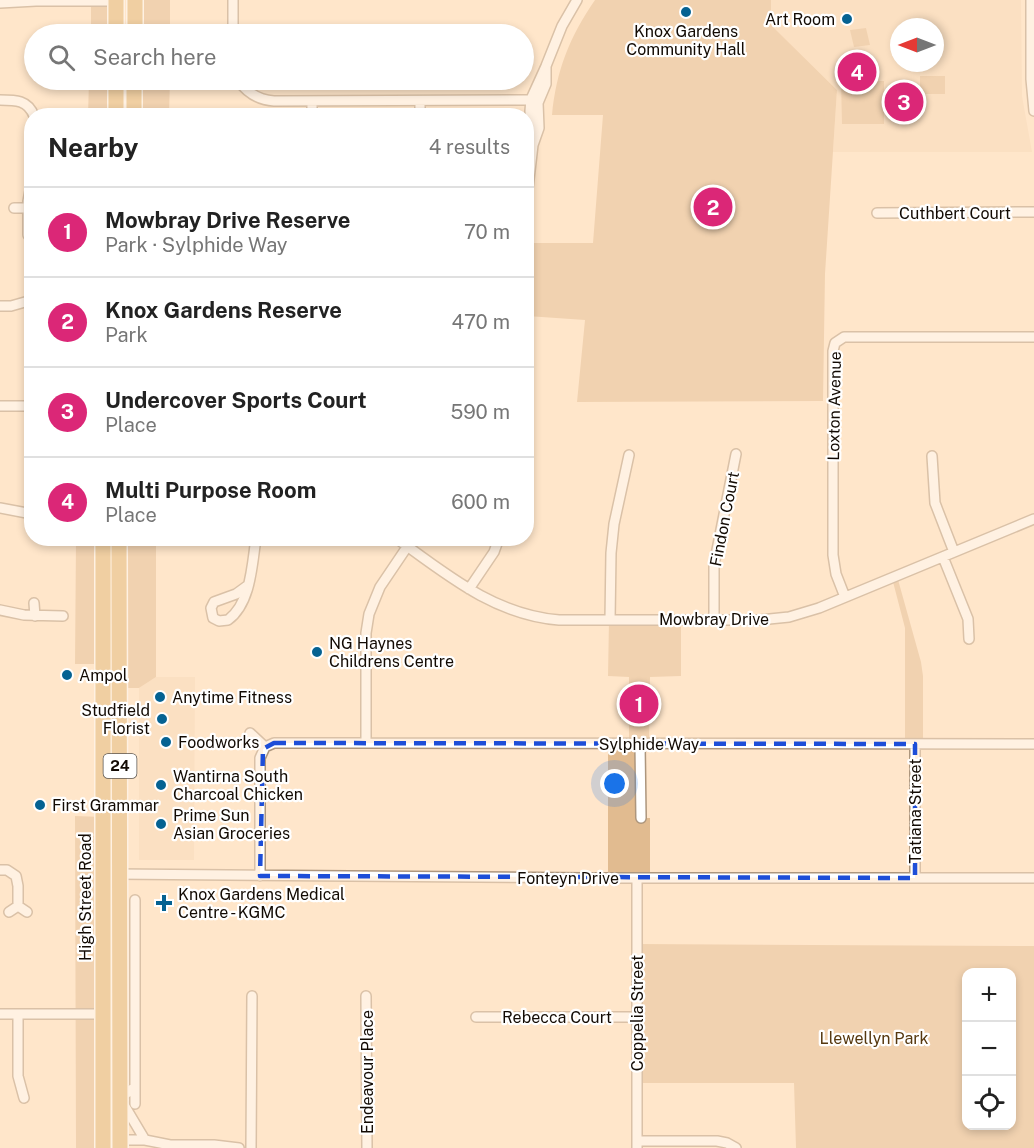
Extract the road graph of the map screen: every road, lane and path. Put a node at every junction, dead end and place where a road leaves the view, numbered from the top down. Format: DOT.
graph roads {
  1 [pos="135,0"];
  2 [pos="233,0"];
  3 [pos="577,0"];
  4 [pos="1031,0"];
  5 [pos="116,1"];
  6 [pos="0,3"];
  7 [pos="116,24"];
  8 [pos="135,24"];
  9 [pos="233,24"];
  10 [pos="116,90"];
  11 [pos="134,90"];
  12 [pos="246,90"];
  13 [pos="0,100"];
  14 [pos="312,101"];
  15 [pos="420,101"];
  16 [pos="534,102"];
  17 [pos="31,108"];
  18 [pos="116,108"];
  19 [pos="134,108"];
  20 [pos="312,108"];
  21 [pos="420,108"];
  22 [pos="534,108"];
  23 [pos="1034,111"];
  24 [pos="14,208"];
  25 [pos="24,208"];
  26 [pos="1034,212"];
  27 [pos="877,213"];
  28 [pos="24,302"];
  29 [pos="0,306"];
  30 [pos="1034,337"];
  31 [pos="0,406"];
  32 [pos="24,406"];
  33 [pos="629,454"];
  34 [pos="736,454"];
  35 [pos="932,456"];
  36 [pos="0,508"];
  37 [pos="24,512"];
  38 [pos="1034,519"];
  39 [pos="103,546"];
  40 [pos="119,546"];
  41 [pos="254,546"];
  42 [pos="496,546"];
  43 [pos="407,547"];
  44 [pos="954,552"];
  45 [pos="943,557"];
  46 [pos="247,586"];
  47 [pos="469,589"];
  48 [pos="845,597"];
  49 [pos="34,603"];
  50 [pos="0,610"];
  51 [pos="34,616"];
  52 [pos="63,616"];
  53 [pos="610,620"];
  54 [pos="714,620"];
  55 [pos="969,639"];
  56 [pos="120,681"];
  57 [pos="103,707"];
  58 [pos="250,733"];
  59 [pos="366,743"];
  60 [pos="640,744"];
  61 [pos="915,744"];
  62 [pos="1034,744"];
  63 [pos="265,747"];
  64 [pos="641,818"];
  65 [pos="0,870"];
  66 [pos="103,874"];
  67 [pos="120,874"];
  68 [pos="260,876"];
  69 [pos="637,878"];
  70 [pos="915,878"];
  71 [pos="1034,878"];
  72 [pos="135,900"];
  73 [pos="18,906"];
  74 [pos="9,912"];
  75 [pos="27,912"];
  76 [pos="120,912"];
  77 [pos="135,926"];
  78 [pos="252,996"];
  79 [pos="366,996"];
  80 [pos="0,1014"];
  81 [pos="18,1014"];
  82 [pos="103,1014"];
  83 [pos="120,1014"];
  84 [pos="476,1017"];
  85 [pos="637,1017"];
  86 [pos="135,1087"];
  87 [pos="24,1098"];
  88 [pos="120,1098"];
  89 [pos="135,1104"];
  90 [pos="103,1144"];
  91 [pos="120,1144"];
  92 [pos="148,1144"];
  93 [pos="637,1144"];
  94 [pos="203,1147"];
  95 [pos="239,1148"];
  96 [pos="251,1148"];
  97 [pos="367,1148"];
  98 [pos="736,1148"];
  1 -- 8 [label="main road"];
  2 -- 9 [label="street"];
  3 -- 16 [label="street"];
  4 -- 23 [label="street"];
  5 -- 6 [label="street"];
  5 -- 7 [label="main road"];
  10 -- 18 [label="main road"];
  11 -- 19 [label="main road"];
  12 -- 14 [label="street"];
  13 -- 17 [label="street"];
  14 -- 15 [label="street"];
  14 -- 20 [label="street"];
  15 -- 16 [label="street"];
  15 -- 21 [label="street"];
  16 -- 22 [label="street"];
  24 -- 25 [label="street"];
  26 -- 27 [label="street, Cuthbert Court"];
  28 -- 29 [label="street"];
  30 -- 48 [label="street, Loxton Avenue"];
  31 -- 32 [label="street"];
  33 -- 53 [label="street"];
  34 -- 54 [label="street, Findon Court"];
  35 -- 44 [label="street"];
  36 -- 37 [label="street"];
  38 -- 44 [label="street, Mowbray Drive"];
  39 -- 57 [label="main road, High Street Road / 24"];
  40 -- 56 [label="main road, 24"];
  41 -- 46 [label="street"];
  42 -- 47 [label="street"];
  43 -- 47 [label="street, Mowbray Drive"];
  43 -- 59 [label="street"];
  44 -- 45 [label="street, Mowbray Drive"];
  45 -- 48 [label="street, Mowbray Drive"];
  45 -- 55 [label="street"];
  47 -- 53 [label="street, Mowbray Drive"];
  48 -- 54 [label="street, Mowbray Drive"];
  49 -- 51 [label="street"];
  50 -- 51 [label="street"];
  51 -- 52 [label="street"];
  53 -- 54 [label="street, Mowbray Drive"];
  56 -- 57 [label="main road"];
  56 -- 67 [label="main road, 24"];
  57 -- 66 [label="main road, High Street Road / 24"];
  58 -- 63 [label="street"];
  59 -- 60 [label="street, Sylphide Way"];
  59 -- 63 [label="street, Sylphide Way"];
  60 -- 61 [label="street, Sylphide Way"];
  60 -- 64 [label="street"];
  61 -- 62 [label="street, Sylphide Way"];
  61 -- 70 [label="street, Tatiana Street"];
  63 -- 68 [label="street"];
  65 -- 73 [label="street"];
  66 -- 67 [label="street, Fonteyn Drive"];
  66 -- 82 [label="main road, High Street Road / 24"];
  67 -- 68 [label="street, Fonteyn Drive"];
  67 -- 76 [label="main road, 24"];
  68 -- 69 [label="street, Fonteyn Drive"];
  69 -- 70 [label="street, Fonteyn Drive"];
  69 -- 85 [label="street, Coppelia Street"];
  70 -- 71 [label="street, Fonteyn Drive"];
  72 -- 77 [label="street"];
  73 -- 74 [label="street"];
  73 -- 75 [label="street"];
  76 -- 77 [label="street"];
  76 -- 83 [label="main road, 24"];
  77 -- 86 [label="street"];
  78 -- 96 [label="street"];
  79 -- 97 [label="street, Endeavour Place"];
  80 -- 81 [label="street"];
  81 -- 82 [label="street"];
  81 -- 87 [label="street"];
  82 -- 83 [label="street"];
  82 -- 90 [label="main road, High Street Road / 24"];
  83 -- 88 [label="main road, 24"];
  84 -- 85 [label="street, Rebecca Court"];
  85 -- 93 [label="street, Coppelia Street"];
  86 -- 88 [label="street"];
  86 -- 89 [label="street"];
  88 -- 91 [label="main road, 24"];
  88 -- 92 [label="street"];
  90 -- 91 [label="street"];
  91 -- 92 [label="street"];
  92 -- 94 [label="street"];
  93 -- 98 [label="street"];
  94 -- 95 [label="street"];
}
